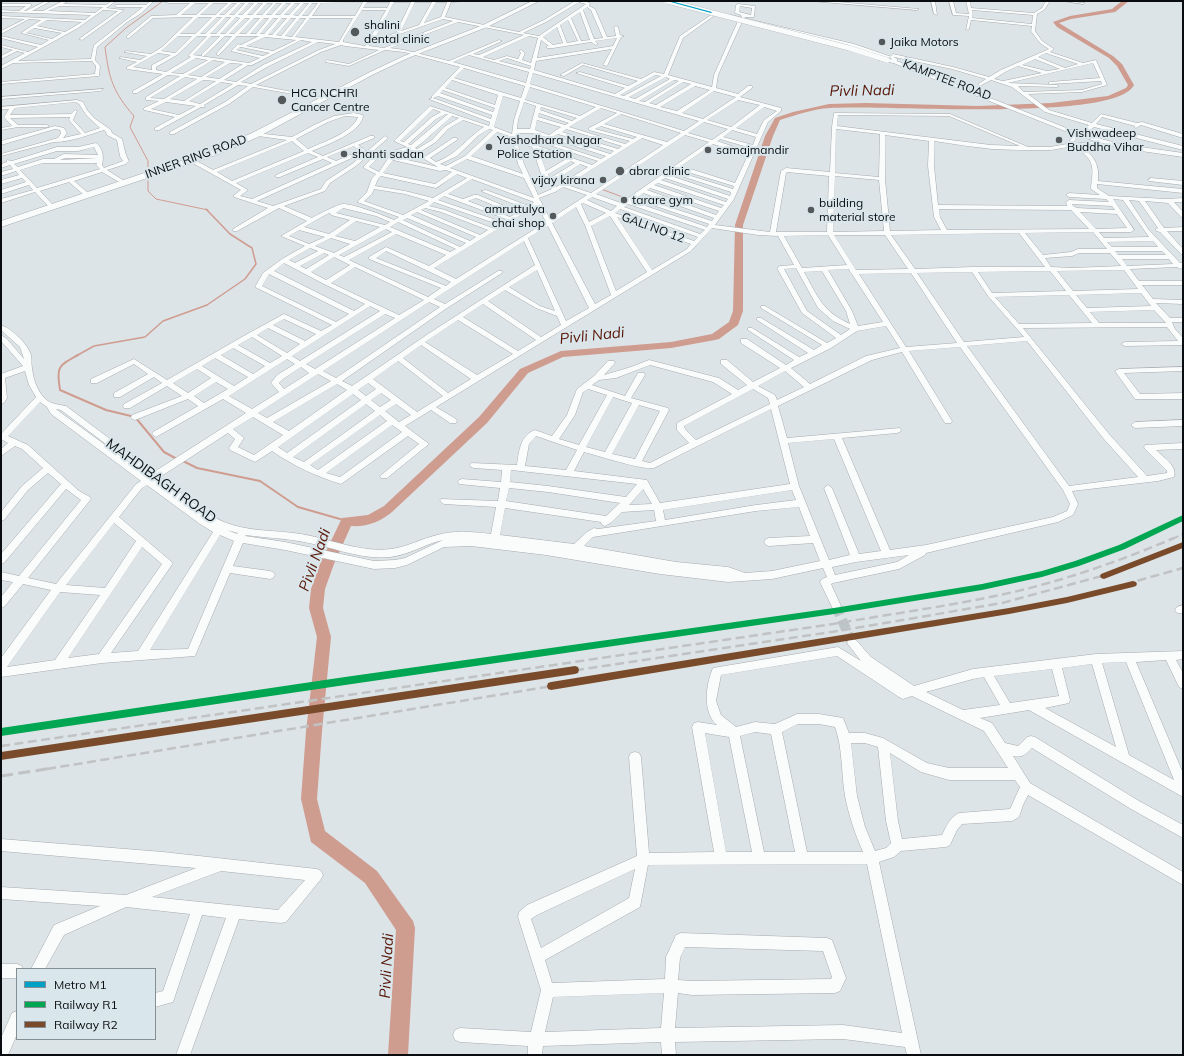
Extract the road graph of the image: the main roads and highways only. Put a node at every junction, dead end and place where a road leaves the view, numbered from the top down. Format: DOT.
graph roads {
  1 [pos="530,1"];
  2 [pos="536,1"];
  3 [pos="666,1"];
  4 [pos="673,1"];
  5 [pos="743,18"];
  6 [pos="483,25"];
  7 [pos="412,52"];
  8 [pos="891,60"];
  9 [pos="1000,102"];
  10 [pos="1080,132"];
  11 [pos="1182,149"];
  12 [pos="160,169"];
  13 [pos="132,179"];
  14 [pos="1,221"];
  15 [pos="1,224"];
  1 -- 6 [label="highway, INNER RING ROAD"];
  2 -- 6 [label="highway, INNER RING ROAD"];
  3 -- 5 [label="main road"];
  3 -- 8 [label="main road, bridge"];
  4 -- 5 [label="main road"];
  4 -- 8 [label="main road, bridge"];
  5 -- 8 [label="main road"];
  5 -- 8 [label="main road"];
  6 -- 7 [label="highway, INNER RING ROAD"];
  7 -- 12 [label="highway, INNER RING ROAD"];
  7 -- 12 [label="highway, INNER RING ROAD"];
  8 -- 9 [label="main road"];
  9 -- 10 [label="main road"];
  9 -- 10 [label="main road"];
  10 -- 11 [label="main road"];
  10 -- 11 [label="main road"];
  12 -- 13 [label="highway, INNER RING ROAD"];
  13 -- 14 [label="highway, INNER RING ROAD"];
  13 -- 15 [label="highway, INNER RING ROAD"];
}
